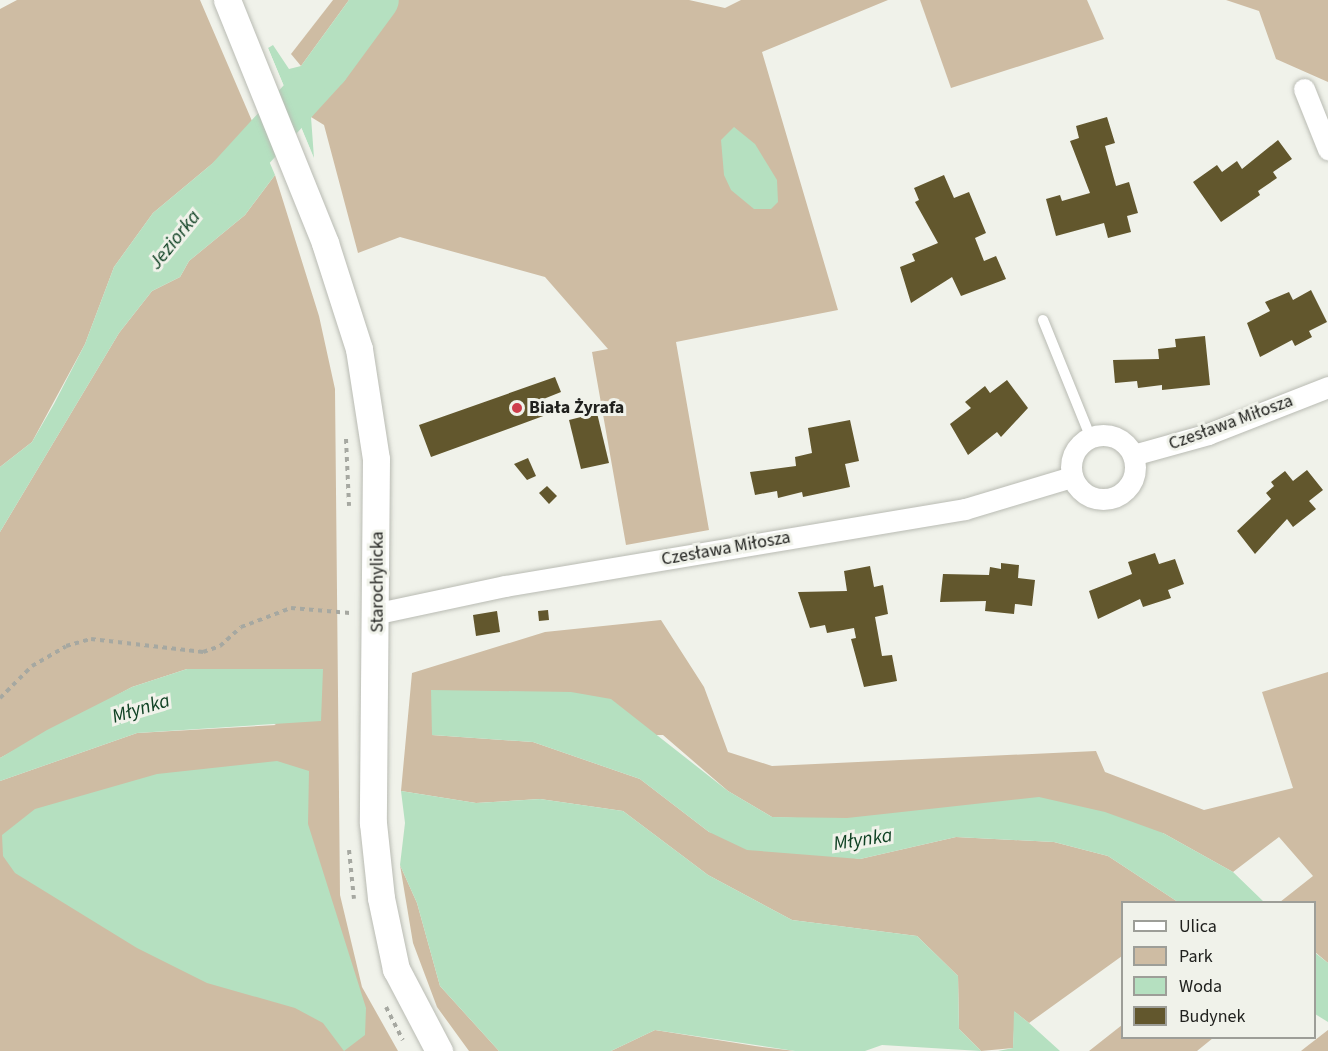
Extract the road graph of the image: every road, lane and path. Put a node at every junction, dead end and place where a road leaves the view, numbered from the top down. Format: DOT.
graph roads {
  1 [pos="227,0"];
  2 [pos="1304,89"];
  3 [pos="1328,148"];
  4 [pos="1043,320"];
  5 [pos="1328,387"];
  6 [pos="345,431"];
  7 [pos="1090,436"];
  8 [pos="1134,455"];
  9 [pos="1072,477"];
  10 [pos="349,511"];
  11 [pos="350,602"];
  12 [pos="350,613"];
  13 [pos="378,613"];
  14 [pos="350,625"];
  15 [pos="0,698"];
  16 [pos="348,836"];
  17 [pos="356,909"];
  18 [pos="382,997"];
  19 [pos="409,1051"];
  20 [pos="439,1051"];
  1 -- 13 [label="street, Starochylicka"];
  2 -- 3 [label="street"];
  4 -- 7 [label="lane"];
  5 -- 8 [label="street, Czesława Miłosza"];
  6 -- 10 [label="path"];
  7 -- 8 [label="street"];
  7 -- 9 [label="street"];
  8 -- 9 [label="street"];
  9 -- 13 [label="street, Czesława Miłosza"];
  11 -- 12 [label="path"];
  12 -- 13 [label="path"];
  12 -- 14 [label="path"];
  12 -- 15 [label="path"];
  13 -- 20 [label="street, Starochylicka"];
  16 -- 17 [label="path"];
  18 -- 19 [label="path"];
}
